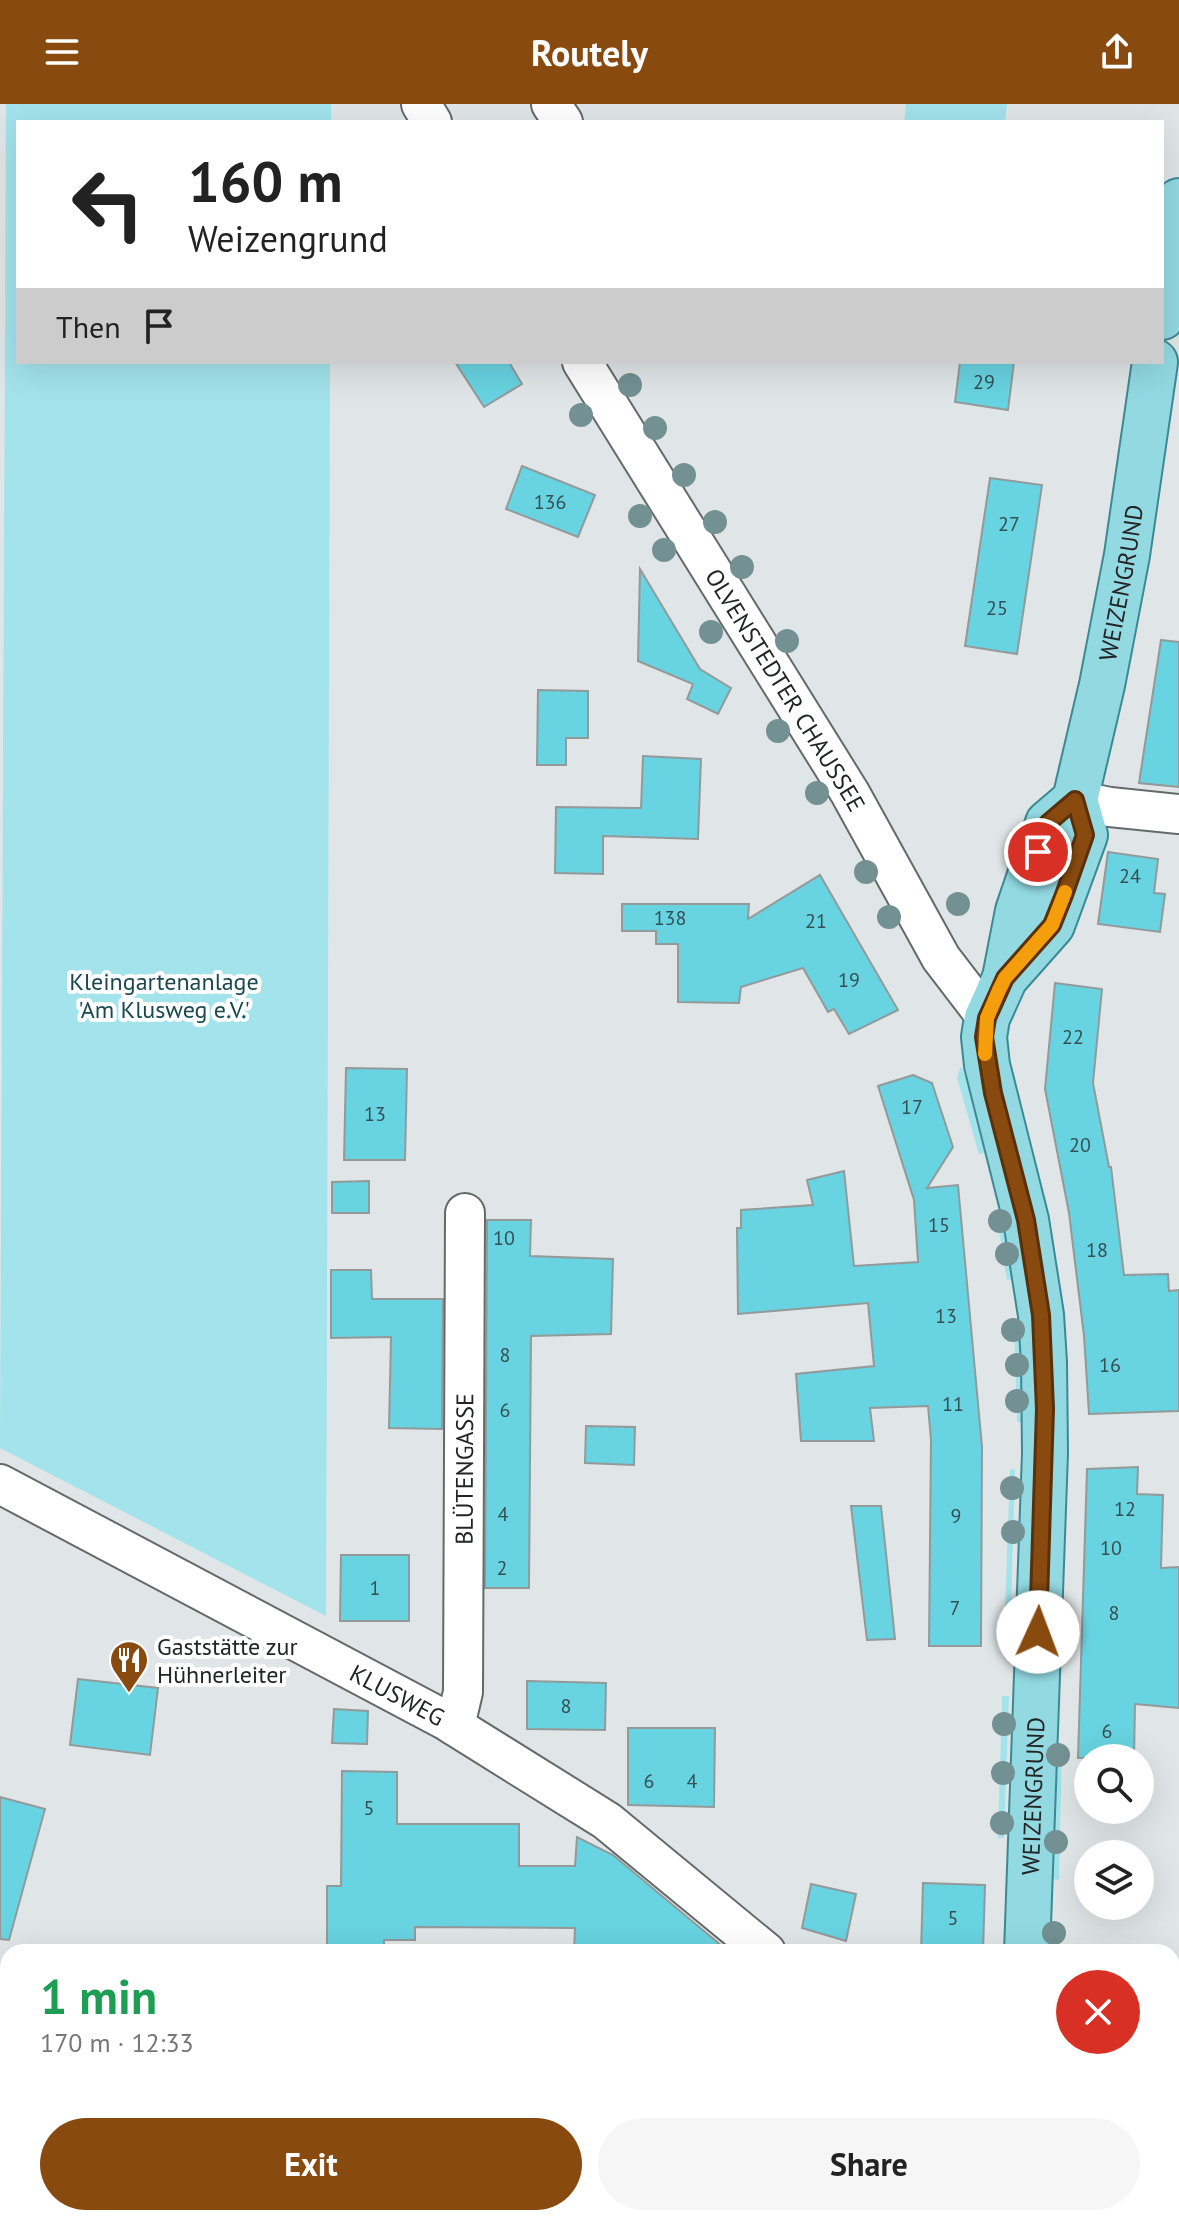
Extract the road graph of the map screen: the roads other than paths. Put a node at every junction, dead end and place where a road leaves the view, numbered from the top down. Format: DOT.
graph roads {
  1 [pos="1179,201"];
  2 [pos="1164,303"];
  3 [pos="583,364"];
  4 [pos="1155,364"];
  5 [pos="1075,800"];
  6 [pos="1179,814"];
  7 [pos="987,1018"];
  8 [pos="465,1213"];
  9 [pos="0,1485"];
  10 [pos="455,1726"];
  11 [pos="756,1944"];
  12 [pos="1027,1944"];
  1 -- 2 [label="main road"];
  3 -- 7 [label="street, OLVENSTEDTER CHAUSSEE"];
  4 -- 5 [label="main road, WEIZENGRUND"];
  5 -- 6 [label="street"];
  5 -- 7 [label="main road, WEIZENGRUND"];
  7 -- 12 [label="main road, WEIZENGRUND"];
  8 -- 10 [label="street, BLÜTENGASSE"];
  9 -- 10 [label="street, KLUSWEG"];
  10 -- 11 [label="street, KLUSWEG"];
}
